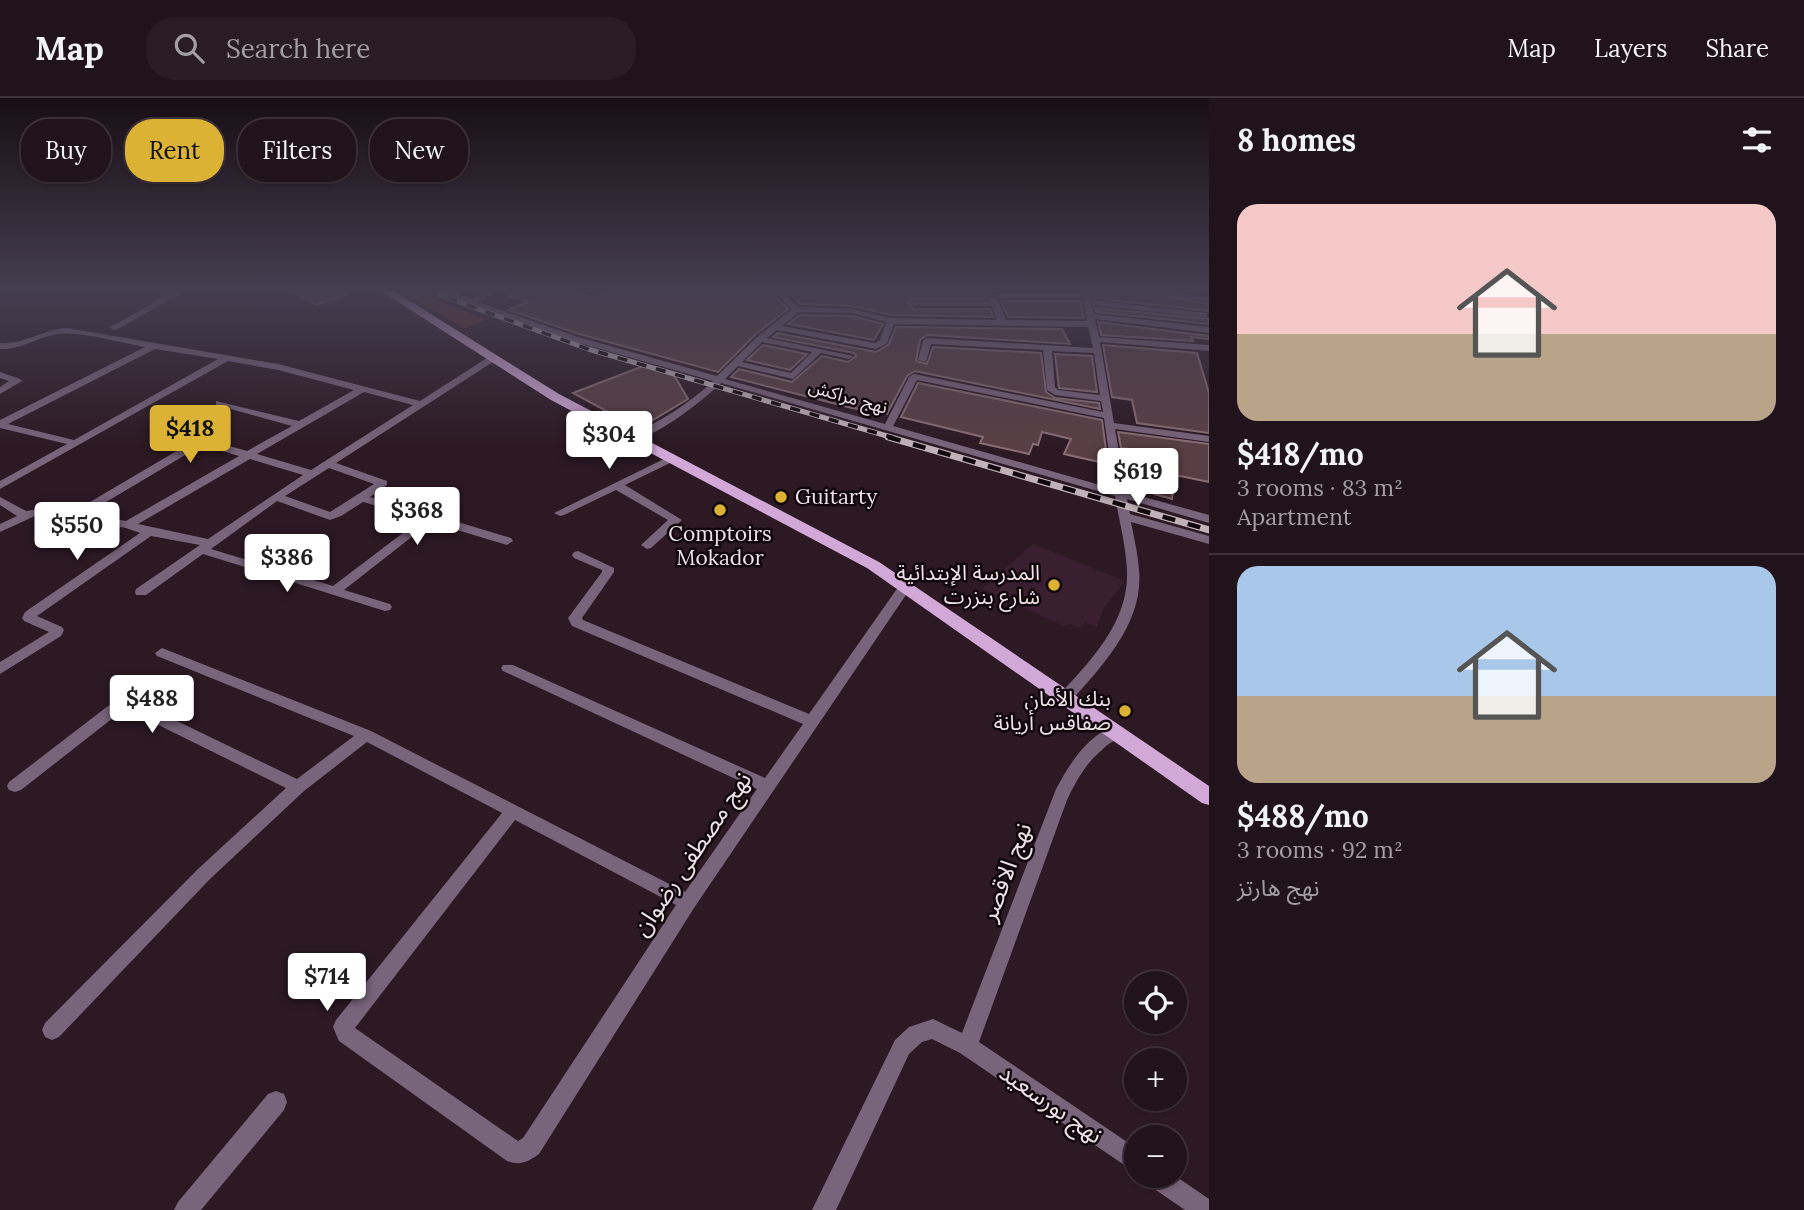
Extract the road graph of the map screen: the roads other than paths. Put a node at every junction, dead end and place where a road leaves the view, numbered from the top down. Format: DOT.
graph roads {
  1 [pos="27,343"];
  2 [pos="135,343"];
  3 [pos="469,343"];
  4 [pos="586,343"];
  5 [pos="757,343"];
  6 [pos="775,343"];
  7 [pos="860,343"];
  8 [pos="881,343"];
  9 [pos="927,343"];
  10 [pos="959,343"];
  11 [pos="1097,345"];
  12 [pos="0,346"];
  13 [pos="153,346"];
  14 [pos="1046,348"];
  15 [pos="1207,348"];
  16 [pos="818,351"];
  17 [pos="849,356"];
  18 [pos="228,358"];
  19 [pos="493,358"];
  20 [pos="923,360"];
  21 [pos="1209,360"];
  22 [pos="736,363"];
  23 [pos="0,375"];
  24 [pos="721,380"];
  25 [pos="364,388"];
  26 [pos="0,391"];
  27 [pos="1105,399"];
  28 [pos="219,403"];
  29 [pos="421,404"];
  30 [pos="1109,421"];
  31 [pos="0,425"];
  32 [pos="301,425"];
  33 [pos="888,427"];
  34 [pos="633,438"];
  35 [pos="1209,439"];
  36 [pos="75,443"];
  37 [pos="251,454"];
  38 [pos="672,458"];
  39 [pos="328,464"];
  40 [pos="312,474"];
  41 [pos="616,485"];
  42 [pos="0,486"];
  43 [pos="1118,493"];
  44 [pos="416,494"];
  45 [pos="276,497"];
  46 [pos="362,498"];
  47 [pos="0,500"];
  48 [pos="560,513"];
  49 [pos="76,515"];
  50 [pos="24,516"];
  51 [pos="1123,516"];
  52 [pos="1209,519"];
  53 [pos="128,525"];
  54 [pos="0,528"];
  55 [pos="149,532"];
  56 [pos="1209,540"];
  57 [pos="507,541"];
  58 [pos="647,545"];
  59 [pos="203,546"];
  60 [pos="578,555"];
  61 [pos="906,586"];
  62 [pos="335,591"];
  63 [pos="141,592"];
  64 [pos="385,607"];
  65 [pos="162,653"];
  66 [pos="508,668"];
  67 [pos="0,669"];
  68 [pos="1066,697"];
  69 [pos="811,721"];
  70 [pos="1115,732"];
  71 [pos="366,735"];
  72 [pos="15,786"];
  73 [pos="767,786"];
  74 [pos="298,787"];
  75 [pos="1209,797"];
  76 [pos="512,813"];
  77 [pos="688,902"];
  78 [pos="52,1030"];
  79 [pos="967,1046"];
  80 [pos="276,1102"];
  81 [pos="1124,1154"];
  82 [pos="1173,1188"];
  83 [pos="186,1210"];
  84 [pos="824,1210"];
  85 [pos="1205,1210"];
  1 -- 12 [label="street"];
  2 -- 13 [label="street"];
  3 -- 19 [label="main road"];
  4 -- 24 [label="street, نهج مراكش"];
  5 -- 22 [label="street"];
  6 -- 16 [label="street"];
  7 -- 8 [label="street"];
  9 -- 20 [label="street"];
  10 -- 14 [label="street"];
  11 -- 14 [label="street"];
  11 -- 15 [label="street"];
  11 -- 27 [label="street"];
  13 -- 18 [label="street"];
  13 -- 31 [label="street"];
  14 -- 27 [label="street"];
  15 -- 21 [label="street"];
  16 -- 17 [label="street"];
  16 -- 22 [label="street"];
  18 -- 25 [label="street"];
  18 -- 36 [label="street"];
  19 -- 29 [label="street"];
  19 -- 34 [label="main road"];
  22 -- 24 [label="street"];
  23 -- 26 [label="street"];
  24 -- 33 [label="street, نهج مراكش"];
  24 -- 34 [label="street"];
  25 -- 29 [label="street"];
  25 -- 32 [label="street"];
  27 -- 30 [label="street"];
  28 -- 32 [label="street"];
  29 -- 39 [label="street"];
  30 -- 33 [label="street"];
  30 -- 35 [label="street"];
  30 -- 43 [label="street"];
  31 -- 36 [label="street"];
  32 -- 37 [label="street"];
  33 -- 43 [label="street, نهج مراكش"];
  34 -- 38 [label="main road"];
  36 -- 42 [label="street"];
  37 -- 40 [label="street"];
  37 -- 49 [label="street"];
  37 -- 53 [label="street"];
  38 -- 41 [label="street"];
  38 -- 61 [label="main road"];
  39 -- 40 [label="street"];
  39 -- 46 [label="street"];
  40 -- 45 [label="street"];
  41 -- 48 [label="street"];
  41 -- 58 [label="street"];
  43 -- 51 [label="street"];
  43 -- 52 [label="street, نهج مراكش"];
  44 -- 46 [label="street"];
  45 -- 46 [label="street"];
  45 -- 59 [label="street"];
  47 -- 50 [label="street"];
  49 -- 50 [label="street"];
  49 -- 53 [label="street"];
  50 -- 54 [label="street"];
  51 -- 56 [label="street"];
  51 -- 68 [label="street"];
  53 -- 55 [label="street"];
  55 -- 59 [label="street"];
  55 -- 67 [label="street"];
  57 -- 62 [label="street"];
  59 -- 62 [label="street"];
  59 -- 63 [label="street"];
  60 -- 69 [label="street"];
  61 -- 68 [label="main road"];
  61 -- 69 [label="street, نهج مصطفى رضوان"];
  62 -- 64 [label="street"];
  65 -- 71 [label="street"];
  66 -- 73 [label="street"];
  68 -- 70 [label="main road"];
  69 -- 73 [label="street, نهج مصطفى رضوان"];
  70 -- 75 [label="main road"];
  70 -- 79 [label="street, نهج الاقصر"];
  71 -- 74 [label="street"];
  71 -- 76 [label="street"];
  72 -- 74 [label="street"];
  73 -- 77 [label="street, نهج مصطفى رضوان"];
  74 -- 78 [label="street"];
  76 -- 77 [label="street"];
  76 -- 77 [label="street, نهج مصطفى رضوان"];
  79 -- 81 [label="street, نهج بورسعيد"];
  79 -- 84 [label="street, نهج بورسعيد"];
  80 -- 83 [label="street"];
  82 -- 85 [label="street"];
}
